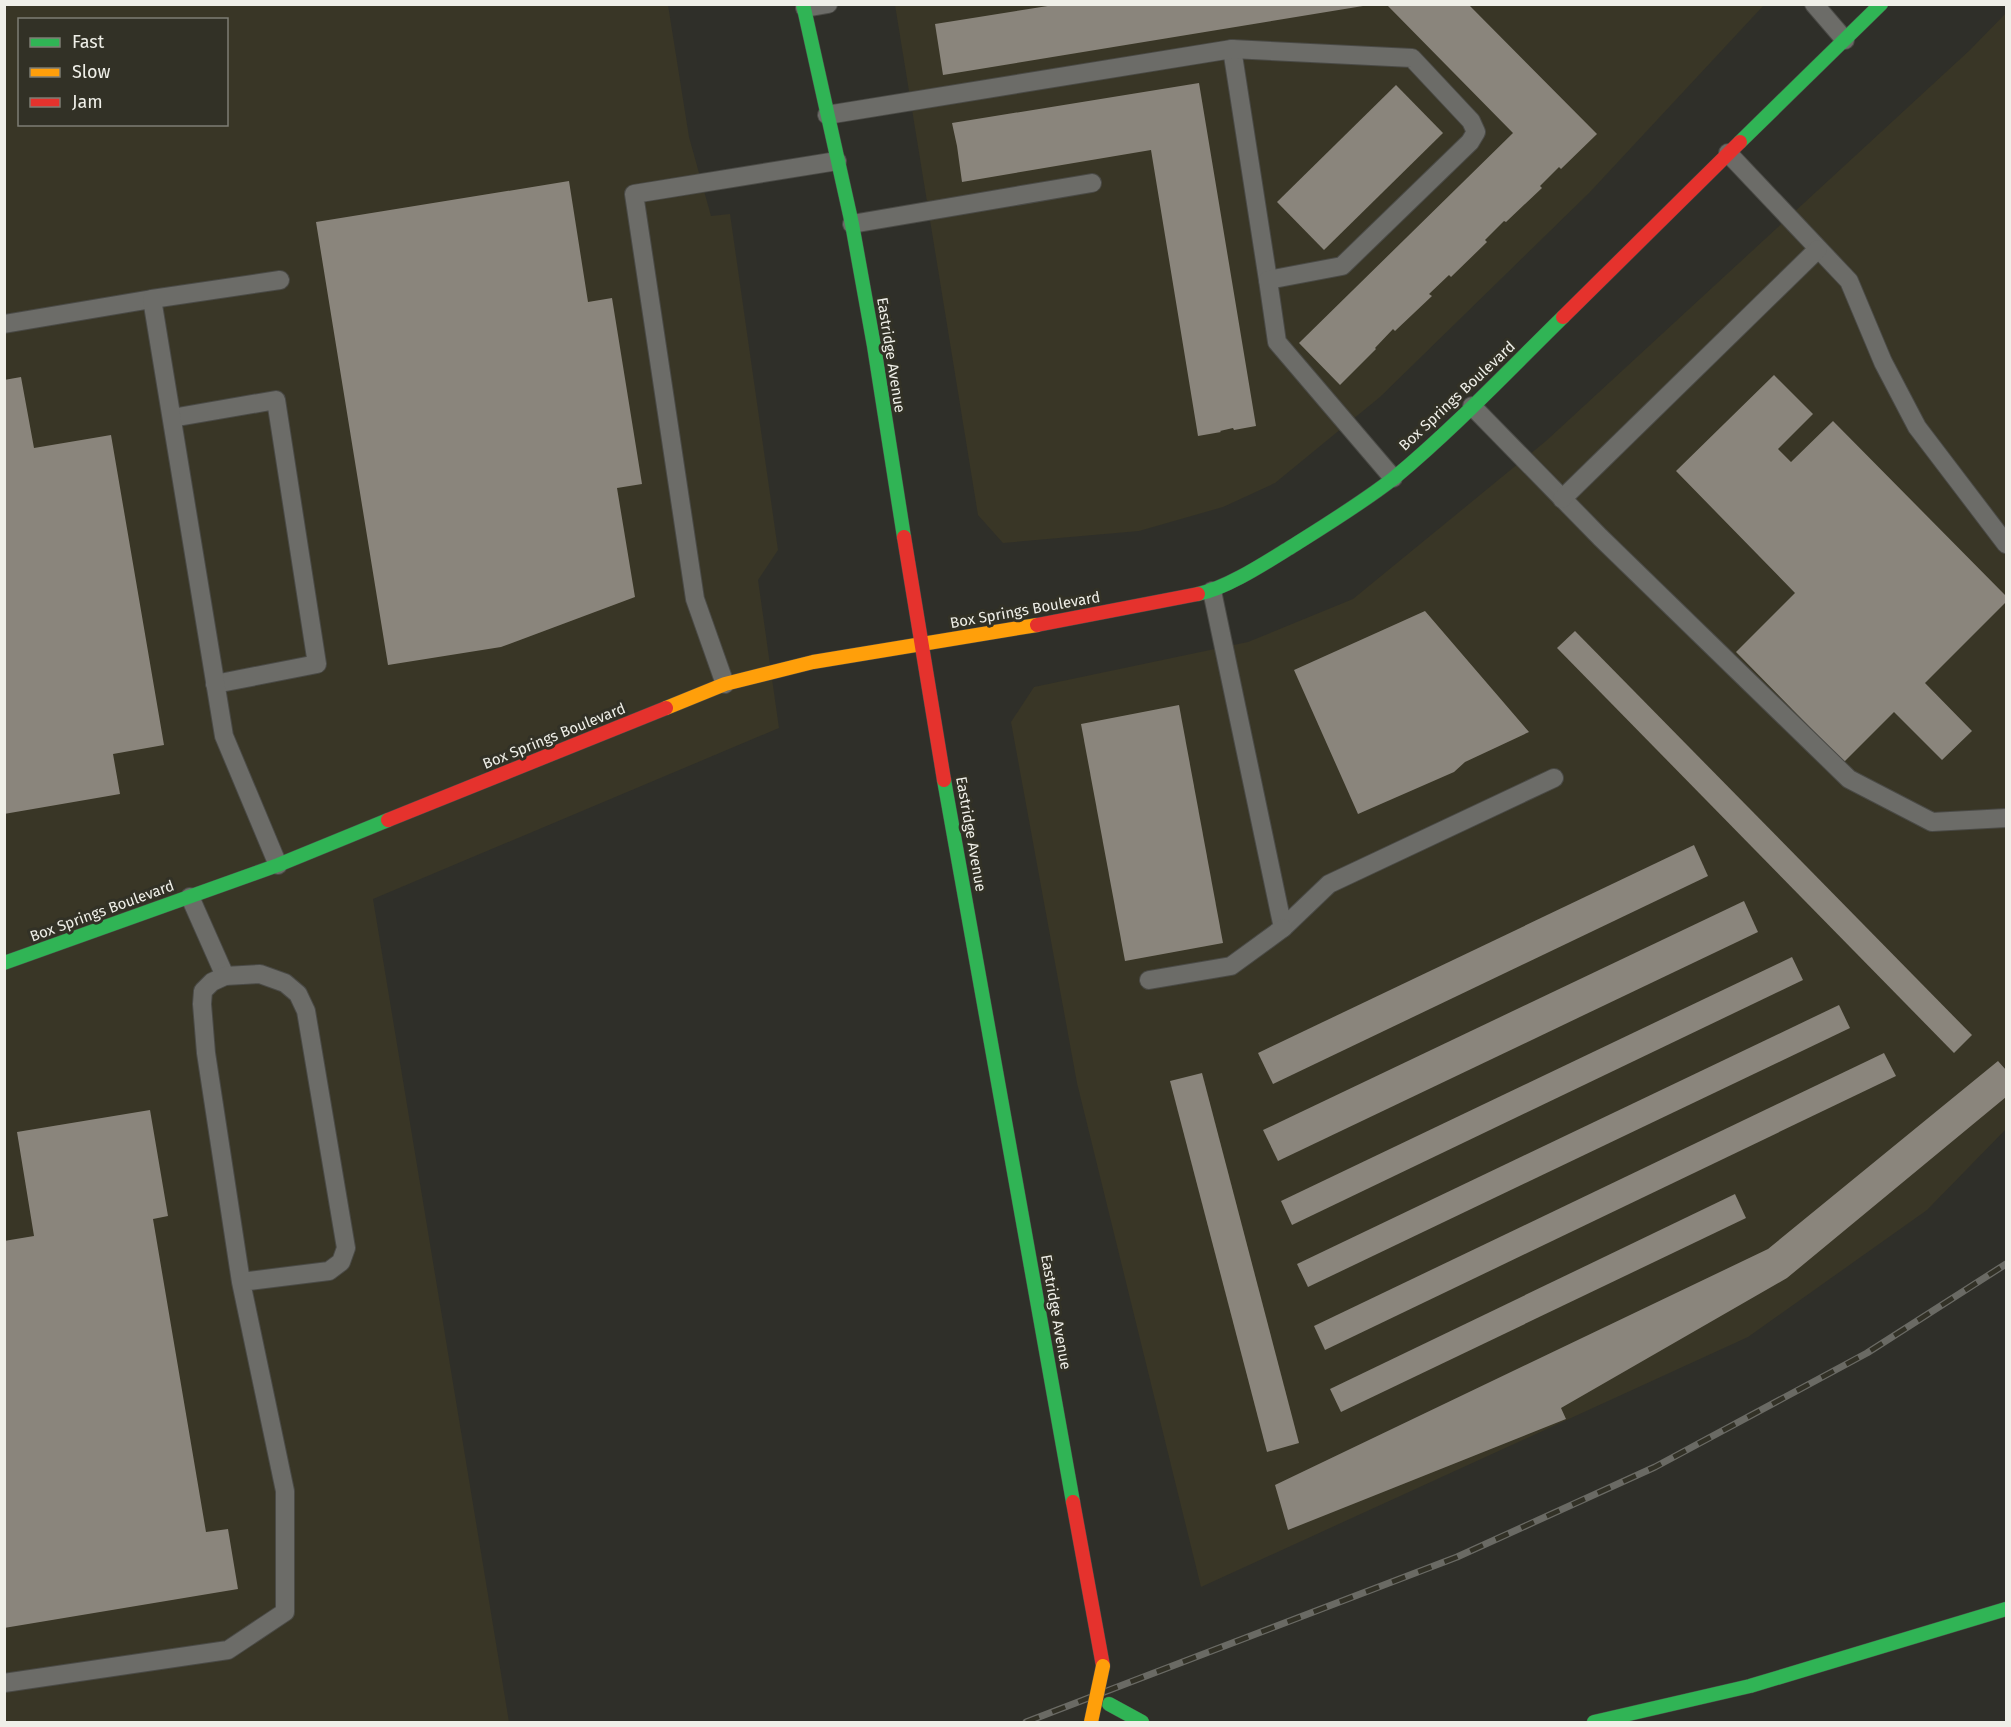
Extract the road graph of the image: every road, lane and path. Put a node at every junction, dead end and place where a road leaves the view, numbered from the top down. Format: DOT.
graph roads {
  1 [pos="828,4"];
  2 [pos="1814,4"];
  3 [pos="1881,4"];
  4 [pos="804,6"];
  5 [pos="1845,40"];
  6 [pos="1232,49"];
  7 [pos="827,114"];
  8 [pos="1728,153"];
  9 [pos="837,161"];
  10 [pos="1092,183"];
  11 [pos="852,224"];
  12 [pos="1818,249"];
  13 [pos="280,280"];
  14 [pos="1268,280"];
  15 [pos="152,299"];
  16 [pos="4,324"];
  17 [pos="1472,406"];
  18 [pos="172,418"];
  19 [pos="1394,478"];
  20 [pos="1562,499"];
  21 [pos="2007,543"];
  22 [pos="1212,591"];
  23 [pos="921,645"];
  24 [pos="215,684"];
  25 [pos="725,684"];
  26 [pos="1554,778"];
  27 [pos="2007,818"];
  28 [pos="278,865"];
  29 [pos="190,897"];
  30 [pos="1283,928"];
  31 [pos="4,963"];
  32 [pos="225,976"];
  33 [pos="1149,980"];
  34 [pos="241,1282"];
  35 [pos="2007,1609"];
  36 [pos="4,1683"];
  37 [pos="1750,1686"];
  38 [pos="1690,1713"];
  39 [pos="1091,1722"];
  40 [pos="1113,1722"];
  41 [pos="1142,1722"];
  42 [pos="1594,1722"];
  1 -- 4 [label="lane"];
  2 -- 5 [label="lane"];
  3 -- 5 [label="main road, Box Springs Boulevard"];
  4 -- 7 [label="main road, Eastridge Avenue"];
  5 -- 8 [label="main road, Box Springs Boulevard"];
  6 -- 7 [label="lane"];
  6 -- 14 [label="lane"];
  6 -- 14 [label="lane"];
  7 -- 9 [label="main road, Eastridge Avenue"];
  8 -- 12 [label="lane"];
  8 -- 17 [label="main road, Box Springs Boulevard"];
  9 -- 11 [label="main road, Eastridge Avenue"];
  9 -- 25 [label="lane"];
  10 -- 11 [label="lane"];
  11 -- 23 [label="main road, Eastridge Avenue"];
  12 -- 20 [label="lane"];
  12 -- 21 [label="lane"];
  13 -- 15 [label="lane"];
  14 -- 19 [label="lane"];
  15 -- 16 [label="lane"];
  15 -- 18 [label="lane"];
  17 -- 19 [label="main road, Box Springs Boulevard"];
  17 -- 20 [label="lane"];
  18 -- 24 [label="lane"];
  18 -- 24 [label="lane"];
  19 -- 22 [label="main road, Box Springs Boulevard"];
  20 -- 27 [label="lane"];
  22 -- 23 [label="main road, Box Springs Boulevard"];
  22 -- 30 [label="lane"];
  23 -- 25 [label="main road, Box Springs Boulevard"];
  23 -- 39 [label="main road, Eastridge Avenue, bridge"];
  24 -- 28 [label="lane"];
  25 -- 28 [label="main road, Box Springs Boulevard"];
  26 -- 30 [label="lane"];
  28 -- 29 [label="main road, Box Springs Boulevard"];
  29 -- 31 [label="main road, Box Springs Boulevard"];
  29 -- 32 [label="lane"];
  30 -- 33 [label="lane"];
  32 -- 34 [label="lane"];
  32 -- 34 [label="lane"];
  34 -- 36 [label="lane"];
  35 -- 37 [label="main road"];
  37 -- 38 [label="main road"];
  37 -- 42 [label="main road"];
  40 -- 41 [label="main road"];
}
